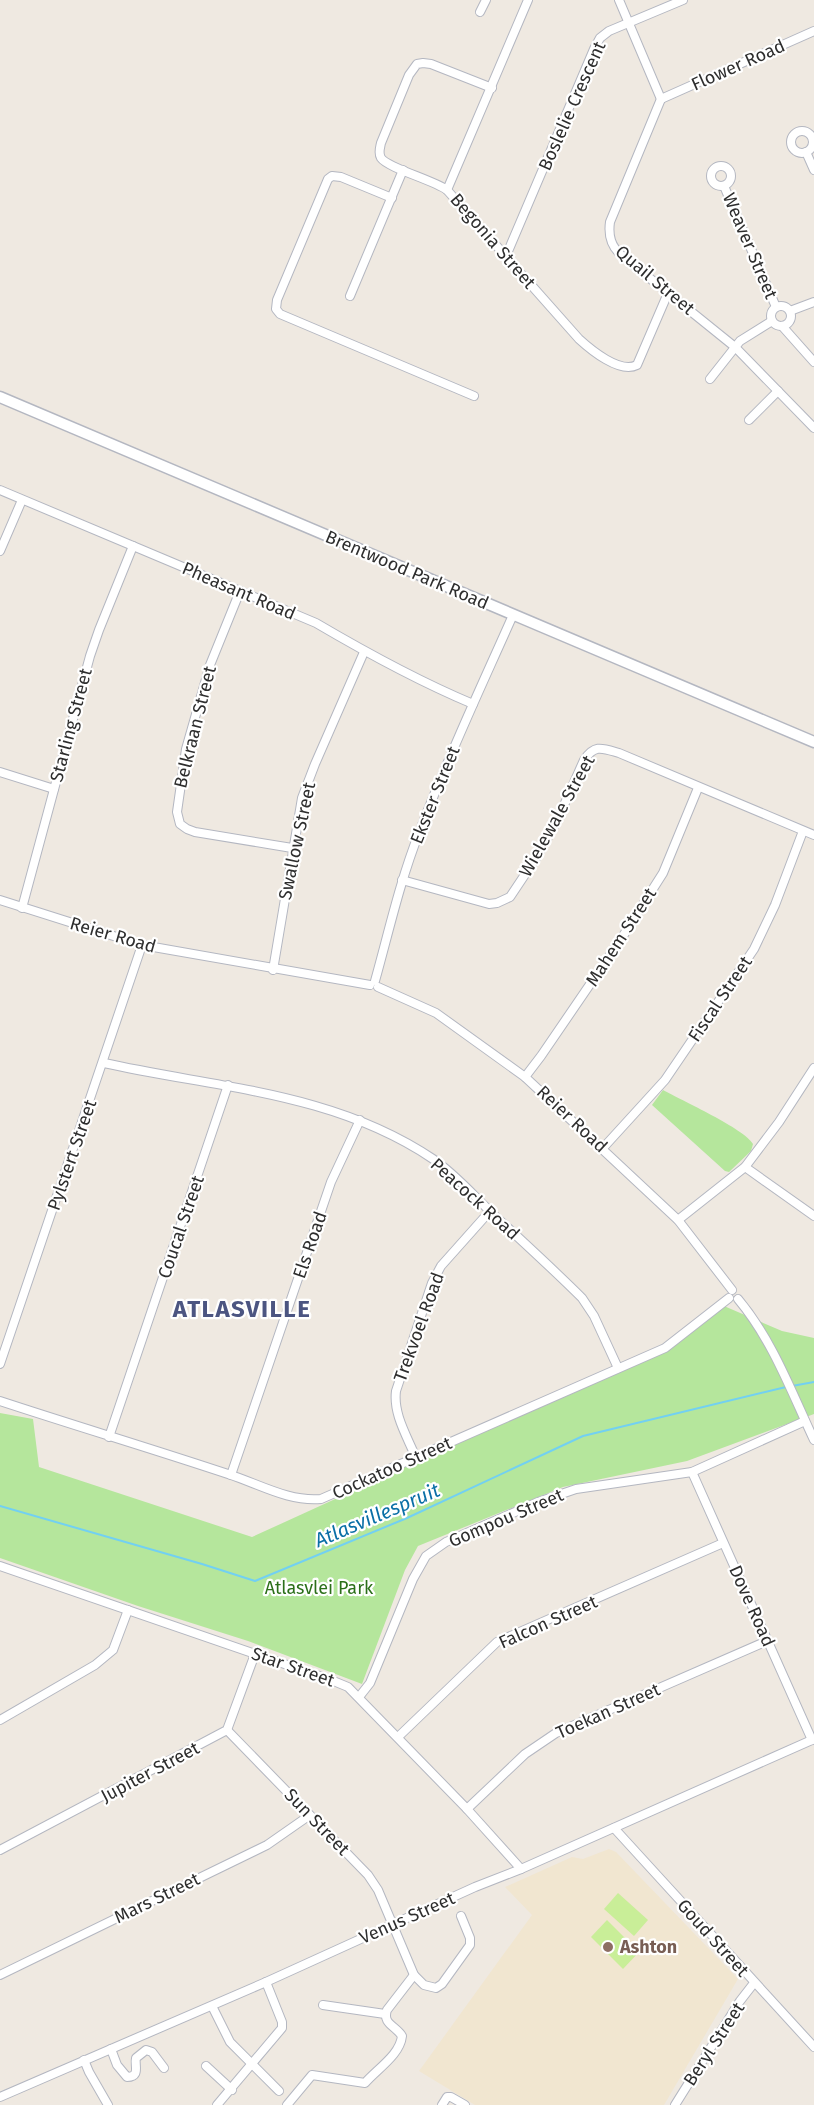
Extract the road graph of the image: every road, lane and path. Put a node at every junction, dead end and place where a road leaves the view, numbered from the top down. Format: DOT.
graph roads {
  1 [pos="486,0"];
  2 [pos="527,0"];
  3 [pos="619,0"];
  4 [pos="683,0"];
  5 [pos="480,12"];
  6 [pos="629,23"];
  7 [pos="814,31"];
  8 [pos="492,88"];
  9 [pos="662,99"];
  10 [pos="806,152"];
  11 [pos="403,170"];
  12 [pos="814,170"];
  13 [pos="724,186"];
  14 [pos="447,190"];
  15 [pos="392,198"];
  16 [pos="506,255"];
  17 [pos="668,293"];
  18 [pos="350,296"];
  19 [pos="814,302"];
  20 [pos="776,307"];
  21 [pos="790,311"];
  22 [pos="772,321"];
  23 [pos="782,326"];
  24 [pos="735,346"];
  25 [pos="814,363"];
  26 [pos="710,379"];
  27 [pos="778,391"];
  28 [pos="474,396"];
  29 [pos="0,397"];
  30 [pos="749,420"];
  31 [pos="814,428"];
  32 [pos="0,490"];
  33 [pos="22,500"];
  34 [pos="133,546"];
  35 [pos="0,551"];
  36 [pos="240,591"];
  37 [pos="513,615"];
  38 [pos="364,652"];
  39 [pos="473,704"];
  40 [pos="814,742"];
  41 [pos="0,772"];
  42 [pos="698,788"];
  43 [pos="54,789"];
  44 [pos="803,831"];
  45 [pos="814,835"];
  46 [pos="292,848"];
  47 [pos="402,880"];
  48 [pos="0,900"];
  49 [pos="22,908"];
  50 [pos="142,945"];
  51 [pos="273,969"];
  52 [pos="374,984"];
  53 [pos="104,1063"];
  54 [pos="814,1068"];
  55 [pos="525,1077"];
  56 [pos="228,1085"];
  57 [pos="360,1120"];
  58 [pos="603,1148"];
  59 [pos="744,1167"];
  60 [pos="490,1211"];
  61 [pos="814,1216"];
  62 [pos="678,1220"];
  63 [pos="731,1294"];
  64 [pos="0,1364"];
  65 [pos="618,1368"];
  66 [pos="0,1401"];
  67 [pos="805,1421"];
  68 [pos="109,1437"];
  69 [pos="814,1440"];
  70 [pos="416,1458"];
  71 [pos="692,1472"];
  72 [pos="231,1475"];
  73 [pos="723,1543"];
  74 [pos="0,1566"];
  75 [pos="128,1610"];
  76 [pos="768,1641"];
  77 [pos="255,1654"];
  78 [pos="359,1696"];
  79 [pos="0,1720"];
  80 [pos="227,1730"];
  81 [pos="398,1737"];
  82 [pos="813,1740"];
  83 [pos="467,1809"];
  84 [pos="310,1815"];
  85 [pos="614,1828"];
  86 [pos="0,1850"];
  87 [pos="521,1869"];
  88 [pos="461,1916"];
  89 [pos="392,1924"];
  90 [pos="0,1975"];
  91 [pos="414,1975"];
  92 [pos="266,1982"];
  93 [pos="754,1983"];
  94 [pos="323,2005"];
  95 [pos="212,2006"];
  96 [pos="385,2014"];
  97 [pos="814,2048"];
  98 [pos="111,2049"];
  99 [pos="84,2061"];
  100 [pos="252,2065"];
  101 [pos="206,2066"];
  102 [pos="164,2068"];
  103 [pos="232,2090"];
  104 [pos="279,2091"];
  105 [pos="0,2097"];
  106 [pos="108,2105"];
  107 [pos="217,2105"];
  108 [pos="286,2105"];
  109 [pos="442,2105"];
  110 [pos="465,2105"];
  111 [pos="675,2105"];
  1 -- 5 [label="street"];
  2 -- 8 [label="street, Begonia Street"];
  3 -- 6 [label="street"];
  4 -- 6 [label="street, Boslelie Crescent"];
  6 -- 9 [label="street"];
  6 -- 16 [label="street, Boslelie Crescent"];
  7 -- 9 [label="street, Flower Road"];
  8 -- 11 [label="street"];
  8 -- 14 [label="street, Begonia Street"];
  9 -- 17 [label="street, Quail Street"];
  10 -- 12 [label="street"];
  11 -- 14 [label="street"];
  11 -- 15 [label="street"];
  13 -- 20 [label="street, Weaver Street"];
  14 -- 16 [label="street, Begonia Street"];
  15 -- 18 [label="street"];
  15 -- 28 [label="street"];
  16 -- 17 [label="street, Begonia Street"];
  17 -- 24 [label="street, Quail Street"];
  19 -- 21 [label="street"];
  20 -- 21 [label="street"];
  20 -- 22 [label="street"];
  21 -- 23 [label="street"];
  22 -- 23 [label="street"];
  22 -- 24 [label="street"];
  23 -- 25 [label="street"];
  24 -- 26 [label="street"];
  24 -- 27 [label="street, Quail Street"];
  27 -- 30 [label="street"];
  27 -- 31 [label="street, Quail Street"];
  29 -- 37 [label="street, Brentwood Park Road"];
  32 -- 33 [label="street, Pheasant Road"];
  33 -- 34 [label="street, Pheasant Road"];
  33 -- 35 [label="street"];
  34 -- 36 [label="street, Pheasant Road"];
  34 -- 43 [label="street, Starling Street"];
  36 -- 38 [label="street, Pheasant Road"];
  36 -- 46 [label="street, Belkraan Street"];
  37 -- 39 [label="street, Ekster Street"];
  37 -- 40 [label="street, Brentwood Park Road"];
  38 -- 39 [label="street, Pheasant Road"];
  38 -- 46 [label="street, Swallow Street"];
  39 -- 47 [label="street, Ekster Street"];
  41 -- 43 [label="street"];
  42 -- 44 [label="street, Wielewale Street"];
  42 -- 47 [label="street, Wielewale Street"];
  42 -- 55 [label="street, Mahem Street"];
  43 -- 49 [label="street, Starling Street"];
  44 -- 45 [label="street, Wielewale Street"];
  44 -- 58 [label="street, Fiscal Street"];
  46 -- 51 [label="street, Swallow Street"];
  47 -- 52 [label="street, Ekster Street"];
  48 -- 49 [label="street, Reier Road"];
  49 -- 50 [label="street, Reier Road"];
  50 -- 51 [label="street, Reier Road"];
  50 -- 53 [label="street, Pylstert Street"];
  51 -- 52 [label="street, Reier Road"];
  52 -- 55 [label="street, Reier Road"];
  53 -- 56 [label="street, Peacock Road"];
  53 -- 64 [label="street, Pylstert Street"];
  54 -- 59 [label="street"];
  55 -- 58 [label="street, Reier Road"];
  56 -- 57 [label="street, Peacock Road"];
  56 -- 68 [label="street, Coucal Street"];
  57 -- 60 [label="street, Peacock Road"];
  57 -- 72 [label="street, Els Road"];
  58 -- 62 [label="street, Reier Road"];
  59 -- 61 [label="street"];
  59 -- 62 [label="street"];
  60 -- 65 [label="street, Peacock Road"];
  60 -- 70 [label="street, Trekvoel Road"];
  62 -- 63 [label="street, Reier Road"];
  63 -- 65 [label="street, Cockatoo Street"];
  63 -- 67 [label="street"];
  65 -- 70 [label="street, Cockatoo Street"];
  66 -- 68 [label="street, Cockatoo Street"];
  67 -- 69 [label="street"];
  67 -- 71 [label="street, Gompou Street"];
  68 -- 72 [label="street, Cockatoo Street"];
  70 -- 72 [label="street, Cockatoo Street"];
  71 -- 73 [label="street, Dove Road"];
  71 -- 78 [label="street, Gompou Street"];
  73 -- 76 [label="street, Dove Road"];
  73 -- 81 [label="street, Falcon Street"];
  74 -- 75 [label="street, Star Street"];
  75 -- 77 [label="street, Star Street"];
  75 -- 79 [label="street"];
  76 -- 82 [label="street, Dove Road"];
  76 -- 83 [label="street, Toekan Street"];
  77 -- 78 [label="street, Star Street"];
  77 -- 80 [label="street"];
  78 -- 81 [label="street, Star Street"];
  80 -- 84 [label="street, Sun Street"];
  80 -- 86 [label="street, Jupiter Street"];
  81 -- 83 [label="street, Star Street"];
  82 -- 85 [label="street, Venus Street"];
  83 -- 87 [label="street, Star Street"];
  84 -- 89 [label="street, Sun Street"];
  84 -- 90 [label="street, Mars Street"];
  85 -- 87 [label="street, Venus Street"];
  85 -- 93 [label="street, Goud Street"];
  87 -- 89 [label="street, Venus Street"];
  88 -- 91 [label="street"];
  89 -- 91 [label="street, Sun Street"];
  89 -- 92 [label="street, Venus Street"];
  91 -- 96 [label="street"];
  92 -- 95 [label="street, Venus Street"];
  92 -- 100 [label="street"];
  93 -- 97 [label="street, Goud Street"];
  93 -- 111 [label="street, Beryl Street"];
  94 -- 96 [label="street"];
  95 -- 98 [label="street, Venus Street"];
  95 -- 100 [label="street"];
  96 -- 108 [label="street"];
  98 -- 99 [label="street, Venus Street"];
  98 -- 102 [label="street"];
  99 -- 105 [label="street, Venus Street"];
  99 -- 106 [label="street"];
  100 -- 103 [label="street"];
  100 -- 104 [label="street"];
  101 -- 103 [label="street"];
  103 -- 107 [label="street"];
  109 -- 110 [label="street"];
}
